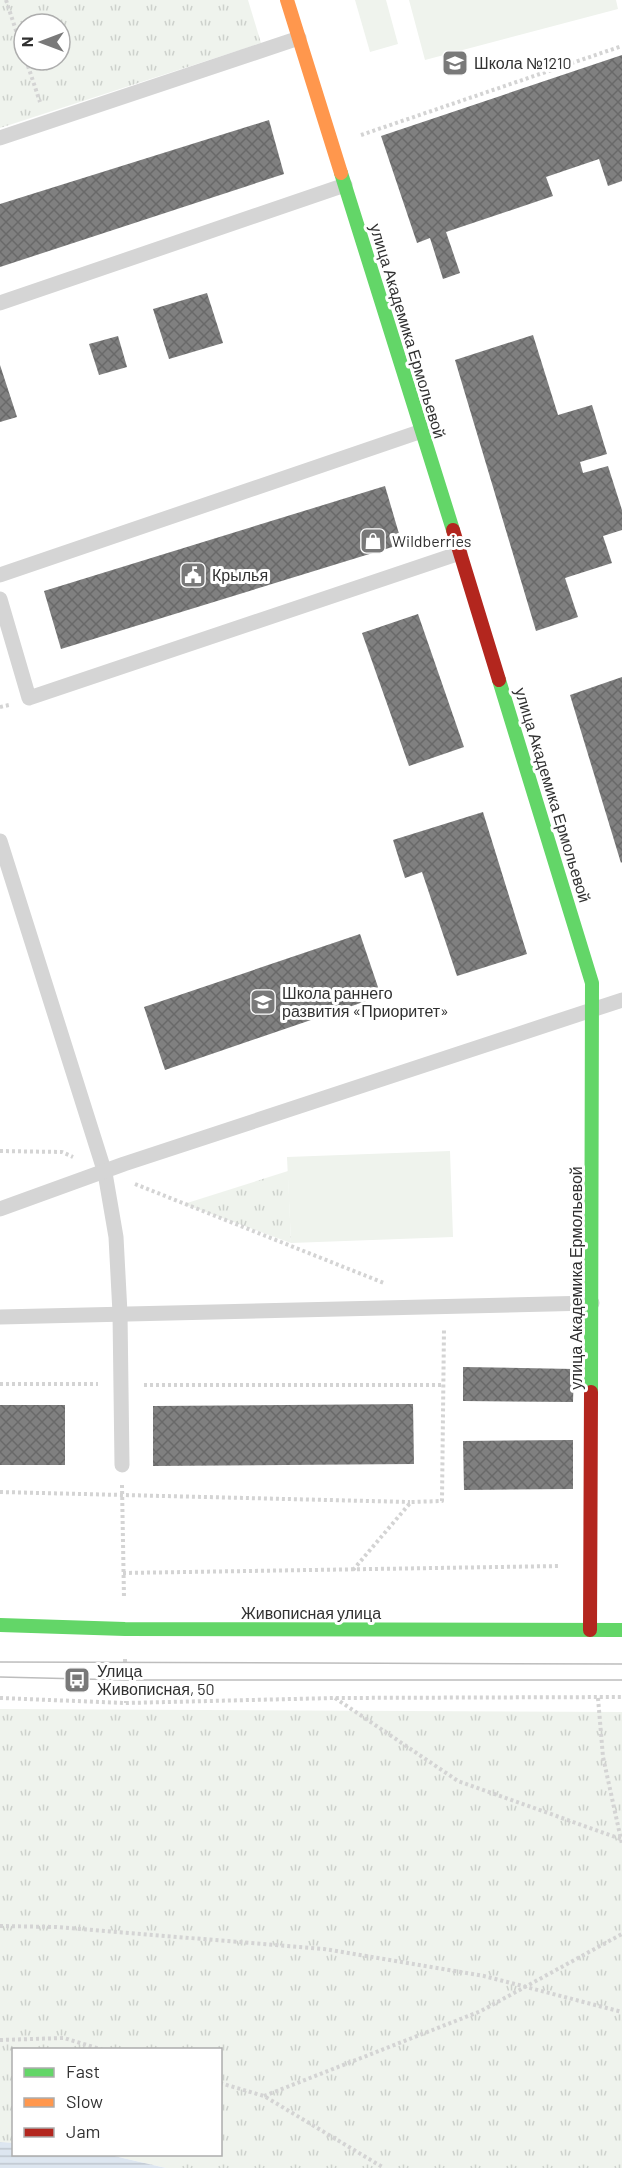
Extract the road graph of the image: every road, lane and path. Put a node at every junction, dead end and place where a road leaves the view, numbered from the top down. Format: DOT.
graph roads {
  1 [pos="6,0"];
  2 [pos="287,0"];
  3 [pos="12,18"];
  4 [pos="299,38"];
  5 [pos="622,46"];
  6 [pos="30,72"];
  7 [pos="33,82"];
  8 [pos="0,138"];
  9 [pos="332,144"];
  10 [pos="345,185"];
  11 [pos="0,303"];
  12 [pos="422,431"];
  13 [pos="460,553"];
  14 [pos="0,575"];
  15 [pos="0,599"];
  16 [pos="0,842"];
  17 [pos="622,1000"];
  18 [pos="593,1010"];
  19 [pos="0,1151"];
  20 [pos="105,1173"];
  21 [pos="0,1209"];
  22 [pos="390,1285"];
  23 [pos="592,1303"];
  24 [pos="120,1314"];
  25 [pos="0,1317"];
  26 [pos="444,1352"];
  27 [pos="0,1384"];
  28 [pos="121,1384"];
  29 [pos="443,1385"];
  30 [pos="122,1465"];
  31 [pos="0,1492"];
  32 [pos="122,1495"];
  33 [pos="411,1502"];
  34 [pos="590,1566"];
  35 [pos="353,1570"];
  36 [pos="123,1573"];
  37 [pos="0,1625"];
  38 [pos="125,1629"];
  39 [pos="590,1630"];
  40 [pos="622,1630"];
  41 [pos="622,1697"];
  42 [pos="0,1698"];
  43 [pos="334,1698"];
  44 [pos="598,1698"];
  45 [pos="126,1703"];
  46 [pos="622,1840"];
  47 [pos="0,1926"];
  48 [pos="622,1934"];
  49 [pos="523,1988"];
  50 [pos="622,2012"];
  51 [pos="0,2040"];
  52 [pos="99,2048"];
  53 [pos="222,2084"];
  54 [pos="264,2096"];
  55 [pos="384,2168"];
  1 -- 3 [label="path"];
  2 -- 4 [label="street, улица Академика Ермольевой"];
  4 -- 8 [label="lane"];
  4 -- 9 [label="street, улица Академика Ермольевой"];
  5 -- 9 [label="path"];
  6 -- 7 [label="path"];
  9 -- 10 [label="street, улица Академика Ермольевой"];
  10 -- 11 [label="lane"];
  10 -- 12 [label="street, улица Академика Ермольевой"];
  12 -- 13 [label="street, улица Академика Ермольевой"];
  12 -- 14 [label="lane"];
  13 -- 15 [label="lane"];
  13 -- 18 [label="street, улица Академика Ермольевой"];
  16 -- 20 [label="lane"];
  17 -- 18 [label="lane"];
  18 -- 20 [label="lane"];
  18 -- 23 [label="street, улица Академика Ермольевой"];
  19 -- 20 [label="path"];
  20 -- 21 [label="lane"];
  20 -- 22 [label="path"];
  20 -- 24 [label="lane"];
  23 -- 24 [label="lane"];
  23 -- 34 [label="street, улица Академика Ермольевой"];
  24 -- 25 [label="lane"];
  24 -- 28 [label="lane"];
  26 -- 29 [label="path"];
  27 -- 28 [label="path"];
  28 -- 29 [label="path"];
  28 -- 30 [label="lane"];
  29 -- 33 [label="path"];
  30 -- 32 [label="path"];
  31 -- 32 [label="path"];
  32 -- 33 [label="path"];
  32 -- 36 [label="path"];
  33 -- 35 [label="path"];
  34 -- 35 [label="path"];
  34 -- 39 [label="street, улица Академика Ермольевой"];
  35 -- 36 [label="path"];
  36 -- 38 [label="path"];
  37 -- 38 [label="street, Живописная улица"];
  38 -- 39 [label="street, Живописная улица"];
  38 -- 45 [label="path"];
  39 -- 40 [label="street, Живописная улица"];
  41 -- 44 [label="path"];
  42 -- 45 [label="path"];
  43 -- 44 [label="path"];
  43 -- 45 [label="path"];
  43 -- 46 [label="path"];
  44 -- 46 [label="path"];
  47 -- 49 [label="path"];
  48 -- 49 [label="path"];
  49 -- 50 [label="path"];
  49 -- 54 [label="path"];
  51 -- 52 [label="path"];
  53 -- 54 [label="path"];
  54 -- 55 [label="path"];
}
